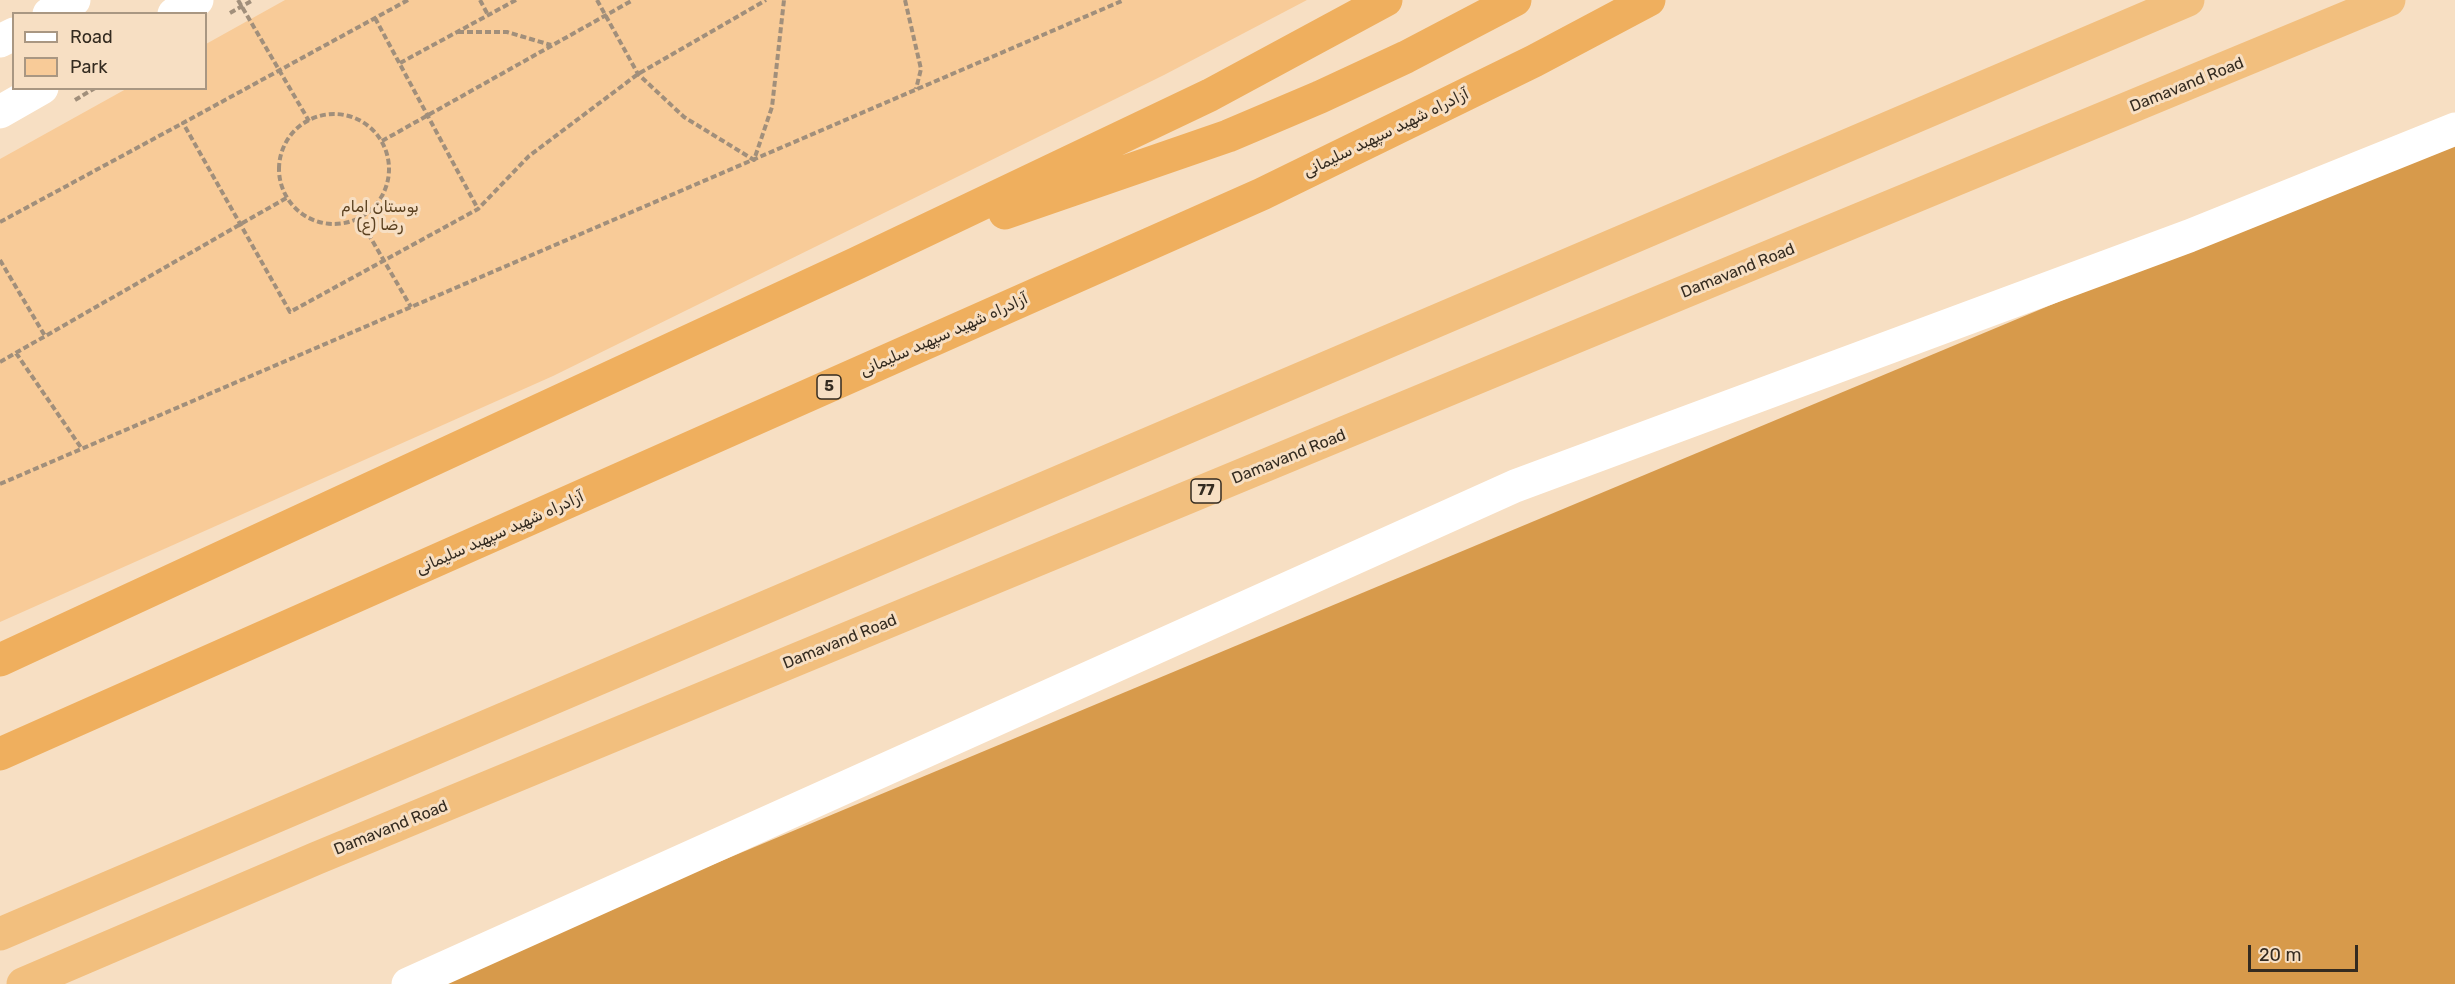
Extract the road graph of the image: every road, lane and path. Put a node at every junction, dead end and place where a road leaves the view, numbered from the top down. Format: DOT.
graph roads {
  1 [pos="74,0"];
  2 [pos="198,0"];
  3 [pos="238,0"];
  4 [pos="408,0"];
  5 [pos="480,0"];
  6 [pos="516,0"];
  7 [pos="597,0"];
  8 [pos="633,0"];
  9 [pos="766,0"];
  10 [pos="784,0"];
  11 [pos="905,0"];
  12 [pos="1124,0"];
  13 [pos="1386,0"];
  14 [pos="1515,0"];
  15 [pos="1649,0"];
  16 [pos="2188,0"];
  17 [pos="2401,0"];
  18 [pos="2378,5"];
  19 [pos="53,12"];
  20 [pos="177,12"];
  21 [pos="488,15"];
  22 [pos="605,15"];
  23 [pos="375,18"];
  24 [pos="457,32"];
  25 [pos="551,46"];
  26 [pos="400,63"];
  27 [pos="279,70"];
  28 [pos="638,74"];
  29 [pos="916,89"];
  30 [pos="38,90"];
  31 [pos="0,112"];
  32 [pos="428,115"];
  33 [pos="309,121"];
  34 [pos="183,123"];
  35 [pos="2455,129"];
  36 [pos="382,141"];
  37 [pos="754,159"];
  38 [pos="288,197"];
  39 [pos="478,209"];
  40 [pos="359,218"];
  41 [pos="0,222"];
  42 [pos="241,224"];
  43 [pos="0,260"];
  44 [pos="384,261"];
  45 [pos="855,264"];
  46 [pos="411,307"];
  47 [pos="45,336"];
  48 [pos="16,353"];
  49 [pos="0,362"];
  50 [pos="82,449"];
  51 [pos="0,484"];
  52 [pos="0,660"];
  53 [pos="0,754"];
  54 [pos="0,934"];
  55 [pos="23,984"];
  56 [pos="408,984"];
  1 -- 19 [label="street"];
  2 -- 20 [label="street"];
  3 -- 27 [label="path"];
  4 -- 23 [label="path"];
  5 -- 21 [label="path"];
  6 -- 21 [label="path"];
  7 -- 22 [label="path"];
  8 -- 22 [label="path"];
  9 -- 28 [label="path"];
  10 -- 37 [label="path"];
  11 -- 29 [label="path"];
  12 -- 29 [label="path"];
  13 -- 45 [label="highway"];
  14 -- 45 [label="highway"];
  15 -- 53 [label="highway, آزادراه شهید سپهبد سلیمانی / 5"];
  16 -- 54 [label="highway"];
  17 -- 18 [label="highway, Damavand Road"];
  18 -- 55 [label="highway, Damavand Road / 77"];
  21 -- 24 [label="path"];
  22 -- 25 [label="path"];
  22 -- 28 [label="path"];
  23 -- 26 [label="path"];
  23 -- 27 [label="path"];
  24 -- 25 [label="path"];
  24 -- 26 [label="path"];
  25 -- 32 [label="path"];
  26 -- 32 [label="path"];
  27 -- 33 [label="path"];
  27 -- 34 [label="path"];
  28 -- 37 [label="path"];
  28 -- 39 [label="path"];
  29 -- 37 [label="path"];
  30 -- 31 [label="street"];
  32 -- 36 [label="path"];
  32 -- 39 [label="path"];
  33 -- 36 [label="path"];
  33 -- 38 [label="path"];
  34 -- 41 [label="path"];
  34 -- 42 [label="path"];
  35 -- 56 [label="street"];
  36 -- 40 [label="path"];
  37 -- 46 [label="path"];
  38 -- 40 [label="path"];
  38 -- 42 [label="path"];
  39 -- 44 [label="path"];
  40 -- 44 [label="path"];
  42 -- 44 [label="path"];
  42 -- 47 [label="path"];
  43 -- 47 [label="path"];
  44 -- 46 [label="path"];
  45 -- 52 [label="highway"];
  46 -- 50 [label="path"];
  47 -- 48 [label="path"];
  48 -- 49 [label="path"];
  48 -- 50 [label="path"];
  50 -- 51 [label="path"];
}
